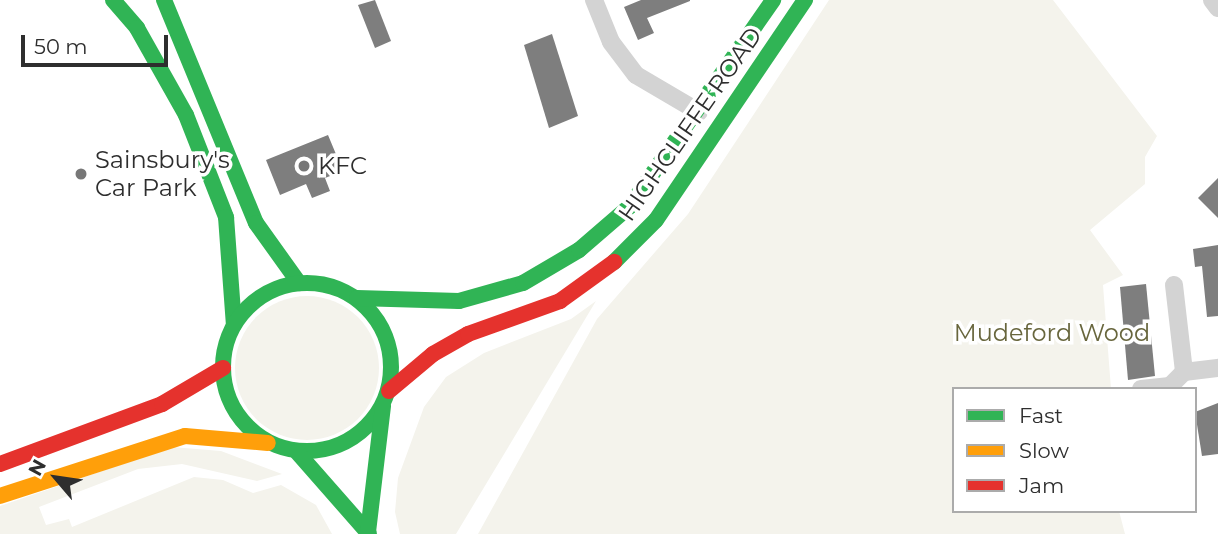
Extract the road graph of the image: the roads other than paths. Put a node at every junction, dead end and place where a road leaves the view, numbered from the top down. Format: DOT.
graph roads {
  1 [pos="113,0"];
  2 [pos="164,0"];
  3 [pos="594,0"];
  4 [pos="773,0"];
  5 [pos="805,0"];
  6 [pos="1212,0"];
  7 [pos="1218,8"];
  8 [pos="699,112"];
  9 [pos="299,283"];
  10 [pos="1174,285"];
  11 [pos="357,298"];
  12 [pos="234,325"];
  13 [pos="223,368"];
  14 [pos="1218,368"];
  15 [pos="1184,372"];
  16 [pos="1160,387"];
  17 [pos="386,398"];
  18 [pos="268,443"];
  19 [pos="297,452"];
  20 [pos="0,464"];
  21 [pos="0,496"];
  22 [pos="368,533"];
  1 -- 12 [label="main road"];
  2 -- 9 [label="main road"];
  3 -- 8 [label="street"];
  4 -- 8 [label="main road, HIGHCLIFFE ROAD"];
  5 -- 17 [label="main road, HIGHCLIFFE ROAD"];
  6 -- 7 [label="street"];
  8 -- 11 [label="main road, HIGHCLIFFE ROAD"];
  9 -- 11 [label="main road"];
  9 -- 12 [label="main road"];
  10 -- 15 [label="street"];
  11 -- 17 [label="main road"];
  12 -- 13 [label="main road"];
  13 -- 18 [label="main road"];
  13 -- 20 [label="main road"];
  14 -- 15 [label="street"];
  15 -- 16 [label="street"];
  17 -- 19 [label="main road"];
  17 -- 22 [label="main road"];
  18 -- 19 [label="main road"];
  18 -- 21 [label="main road"];
  19 -- 22 [label="main road"];
}
